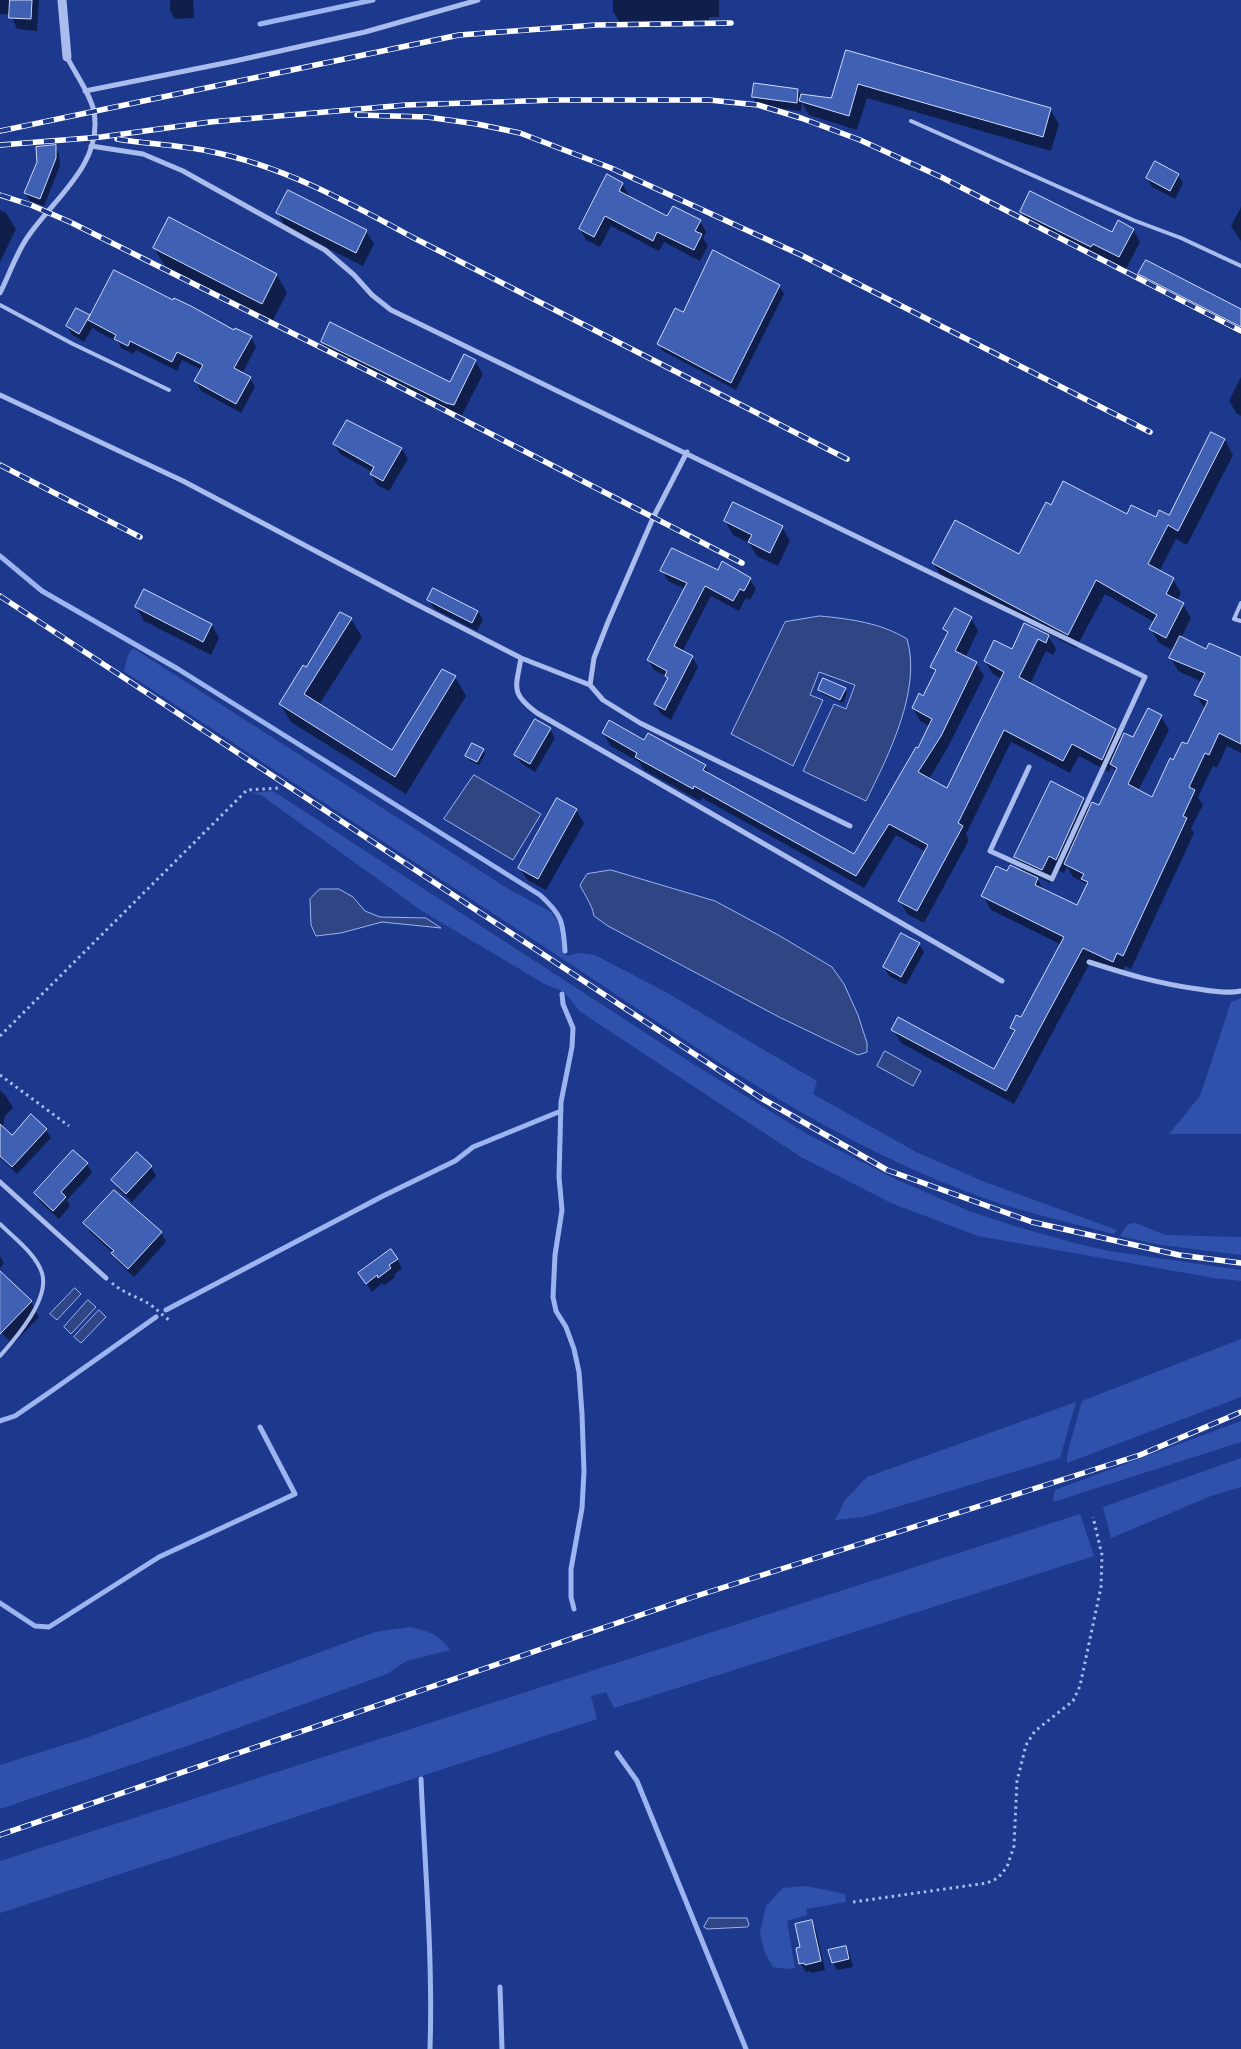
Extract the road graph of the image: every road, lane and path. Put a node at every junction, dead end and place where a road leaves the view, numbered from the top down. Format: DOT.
graph roads {
  1 [pos="62,0"];
  2 [pos="478,0"];
  3 [pos="67,57"];
  4 [pos="85,91"];
  5 [pos="910,121"];
  6 [pos="91,146"];
  7 [pos="1241,266"];
  8 [pos="0,293"];
  9 [pos="0,306"];
  10 [pos="169,390"];
  11 [pos="0,395"];
  12 [pos="687,452"];
  13 [pos="1241,602"];
  14 [pos="1241,621"];
  15 [pos="521,658"];
  16 [pos="590,685"];
  17 [pos="1030,767"];
  18 [pos="279,788"];
  19 [pos="850,826"];
  20 [pos="1089,962"];
  21 [pos="1002,981"];
  22 [pos="1241,991"];
  23 [pos="0,1036"];
  24 [pos="0,1075"];
  25 [pos="70,1126"];
  26 [pos="0,1182"];
  27 [pos="0,1224"];
  28 [pos="106,1278"];
  29 [pos="171,1322"];
  30 [pos="0,1356"];
  31 [pos="1093,1517"];
  32 [pos="853,1902"];
  1 -- 3 [label="street"];
  2 -- 4 [label="street"];
  3 -- 4 [label="street"];
  4 -- 6 [label="street"];
  5 -- 7 [label="lane"];
  6 -- 8 [label="street"];
  6 -- 12 [label="street"];
  9 -- 10 [label="lane"];
  11 -- 15 [label="street"];
  12 -- 16 [label="street"];
  12 -- 17 [label="street"];
  13 -- 14 [label="lane"];
  15 -- 16 [label="street"];
  15 -- 21 [label="street"];
  16 -- 19 [label="street"];
  18 -- 23 [label="path"];
  20 -- 22 [label="street"];
  24 -- 25 [label="path"];
  26 -- 28 [label="street"];
  27 -- 30 [label="lane"];
  28 -- 29 [label="path"];
  31 -- 32 [label="path"];
}
